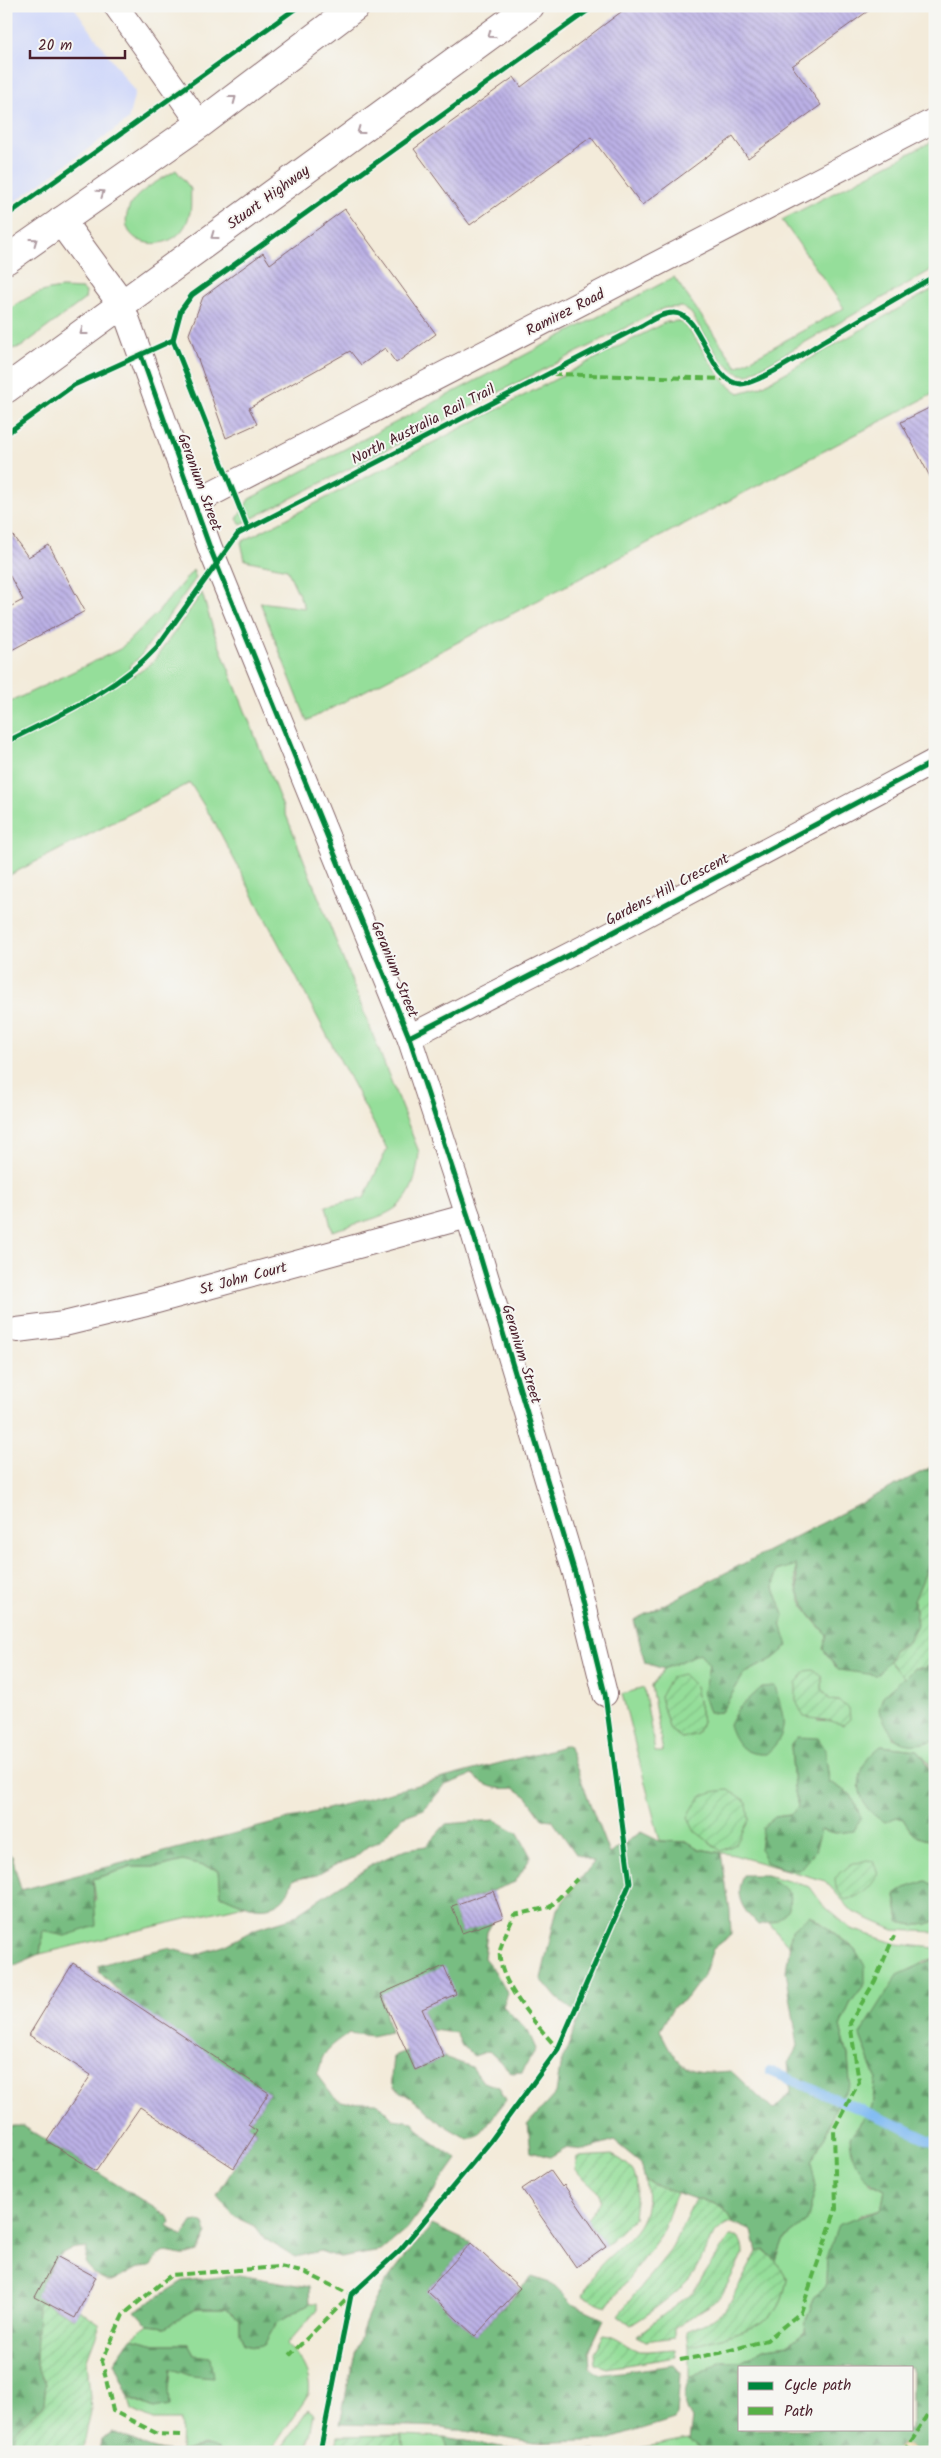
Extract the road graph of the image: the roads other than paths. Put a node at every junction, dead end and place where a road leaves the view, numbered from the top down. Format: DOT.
graph roads {
  1 [pos="116,6"];
  2 [pos="356,6"];
  3 [pos="530,6"];
  4 [pos="935,120"];
  5 [pos="200,124"];
  6 [pos="61,221"];
  7 [pos="6,260"];
  8 [pos="122,304"];
  9 [pos="6,389"];
  10 [pos="194,503"];
  11 [pos="935,761"];
  12 [pos="409,1037"];
  13 [pos="468,1216"];
  14 [pos="17,1330"];
  15 [pos="605,1694"];
  1 -- 5 [label="street"];
  5 -- 2 [label="highway, one-way"];
  3 -- 8 [label="highway, Stuart Highway, one-way"];
  4 -- 10 [label="street, Ramirez Road"];
  6 -- 5 [label="highway, one-way"];
  7 -- 6 [label="highway, one-way"];
  6 -- 8 [label="highway"];
  8 -- 9 [label="highway, Stuart Highway, one-way"];
  8 -- 10 [label="street, Geranium Street"];
  10 -- 12 [label="street, Geranium Street"];
  11 -- 12 [label="street, Gardens Hill Crescent"];
  12 -- 13 [label="street, Geranium Street"];
  13 -- 14 [label="street, St John Court"];
  13 -- 15 [label="street, Geranium Street"];
}
